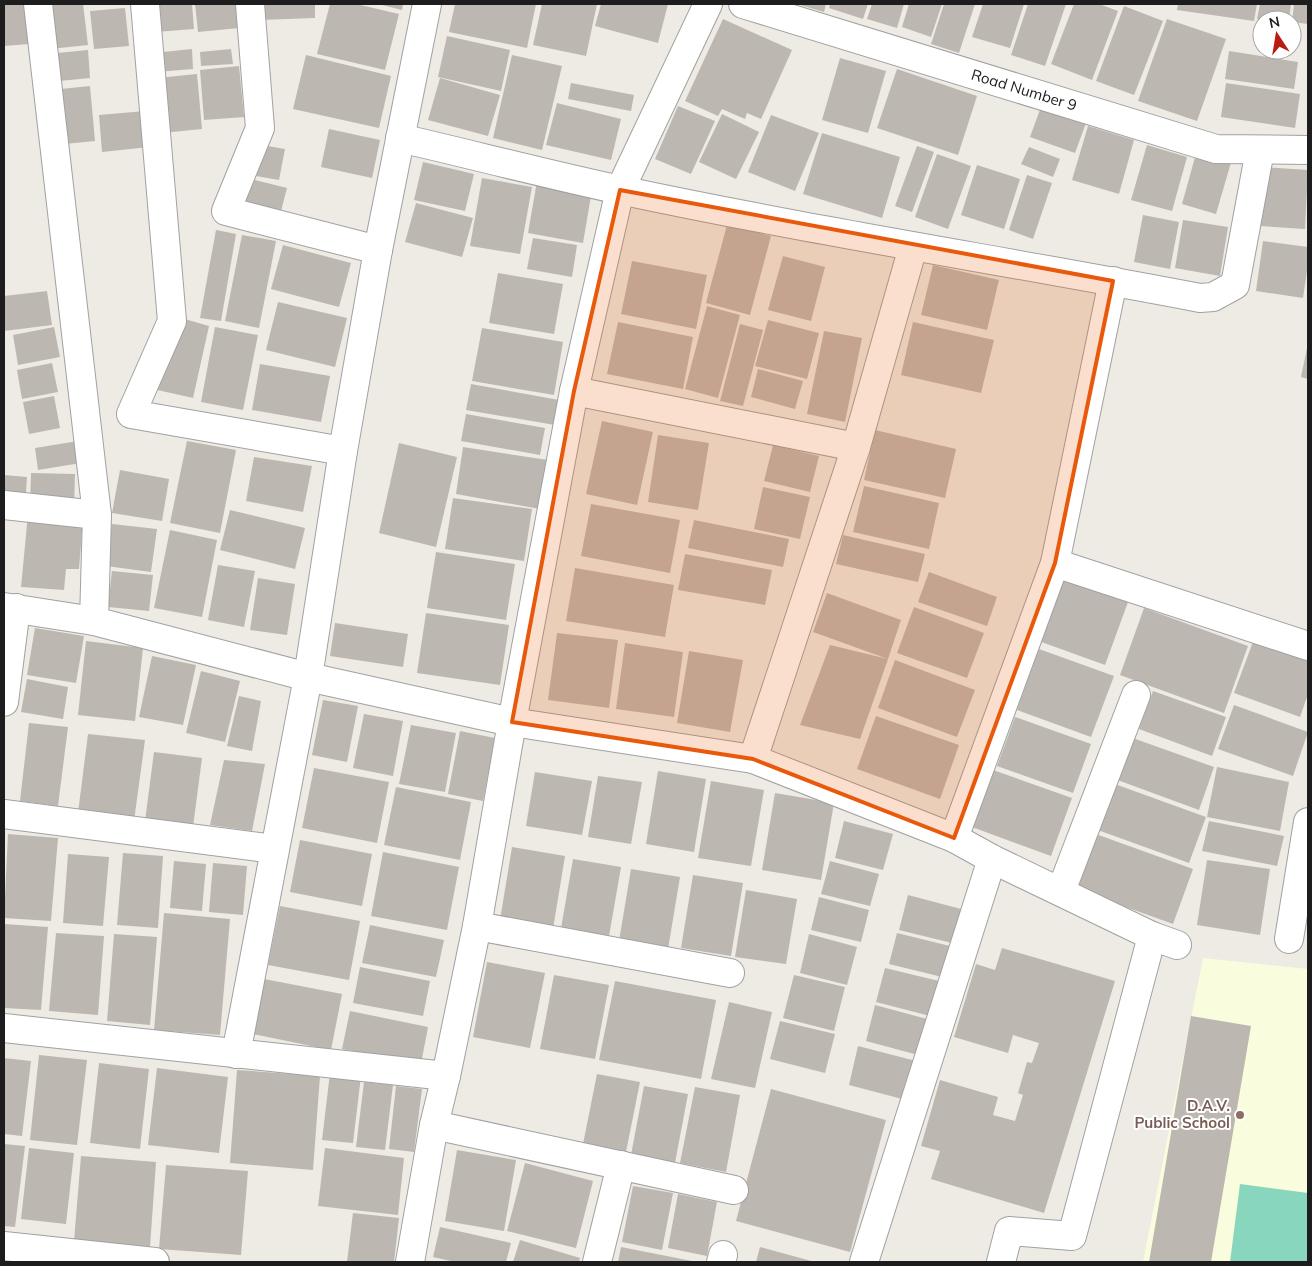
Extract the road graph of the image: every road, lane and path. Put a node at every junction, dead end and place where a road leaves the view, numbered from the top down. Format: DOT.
graph roads {
  1 [pos="38,4"];
  2 [pos="145,4"];
  3 [pos="250,4"];
  4 [pos="427,4"];
  5 [pos="708,4"];
  6 [pos="743,4"];
  7 [pos="400,138"];
  8 [pos="1260,150"];
  9 [pos="1308,150"];
  10 [pos="620,190"];
  11 [pos="913,247"];
  12 [pos="378,250"];
  13 [pos="1113,281"];
  14 [pos="574,391"];
  15 [pos="856,447"];
  16 [pos="343,451"];
  17 [pos="4,505"];
  18 [pos="96,515"];
  19 [pos="1055,563"];
  20 [pos="10,607"];
  21 [pos="94,621"];
  22 [pos="1308,646"];
  23 [pos="308,677"];
  24 [pos="1136,696"];
  25 [pos="4,702"];
  26 [pos="512,722"];
  27 [pos="753,759"];
  28 [pos="4,814"];
  29 [pos="1308,827"];
  30 [pos="954,838"];
  31 [pos="274,849"];
  32 [pos="992,859"];
  33 [pos="1062,891"];
  34 [pos="477,926"];
  35 [pos="1289,939"];
  36 [pos="730,973"];
  37 [pos="4,1028"];
  38 [pos="236,1054"];
  39 [pos="446,1076"];
  40 [pos="434,1125"];
  41 [pos="621,1165"];
  42 [pos="734,1190"];
  43 [pos="4,1246"];
  44 [pos="155,1262"];
  45 [pos="410,1262"];
  46 [pos="597,1262"];
  47 [pos="864,1262"];
  48 [pos="1002,1262"];
  1 -- 18 [label="street"];
  2 -- 16 [label="street"];
  3 -- 12 [label="street"];
  4 -- 7 [label="street"];
  5 -- 10 [label="street"];
  6 -- 8 [label="street, Road Number 9"];
  7 -- 10 [label="street"];
  7 -- 12 [label="street"];
  8 -- 9 [label="street, Road Number 9"];
  8 -- 13 [label="street"];
  10 -- 11 [label="street"];
  10 -- 14 [label="street"];
  11 -- 13 [label="street"];
  11 -- 15 [label="street"];
  12 -- 16 [label="street"];
  13 -- 19 [label="street"];
  14 -- 15 [label="street"];
  14 -- 26 [label="street"];
  15 -- 27 [label="street"];
  16 -- 23 [label="street"];
  17 -- 18 [label="street"];
  18 -- 21 [label="street"];
  19 -- 22 [label="street"];
  19 -- 30 [label="street"];
  20 -- 21 [label="street"];
  20 -- 25 [label="street"];
  21 -- 23 [label="street"];
  23 -- 26 [label="street"];
  23 -- 31 [label="street"];
  24 -- 33 [label="street"];
  26 -- 27 [label="street"];
  26 -- 34 [label="street"];
  27 -- 30 [label="street"];
  28 -- 31 [label="street"];
  29 -- 35 [label="street"];
  30 -- 32 [label="street"];
  31 -- 38 [label="street"];
  32 -- 33 [label="street"];
  32 -- 47 [label="street"];
  33 -- 48 [label="street"];
  34 -- 36 [label="street"];
  34 -- 39 [label="street"];
  37 -- 38 [label="street"];
  38 -- 39 [label="street"];
  39 -- 40 [label="street"];
  40 -- 41 [label="street"];
  40 -- 45 [label="street"];
  41 -- 42 [label="street"];
  41 -- 46 [label="street"];
  43 -- 44 [label="street"];
}
